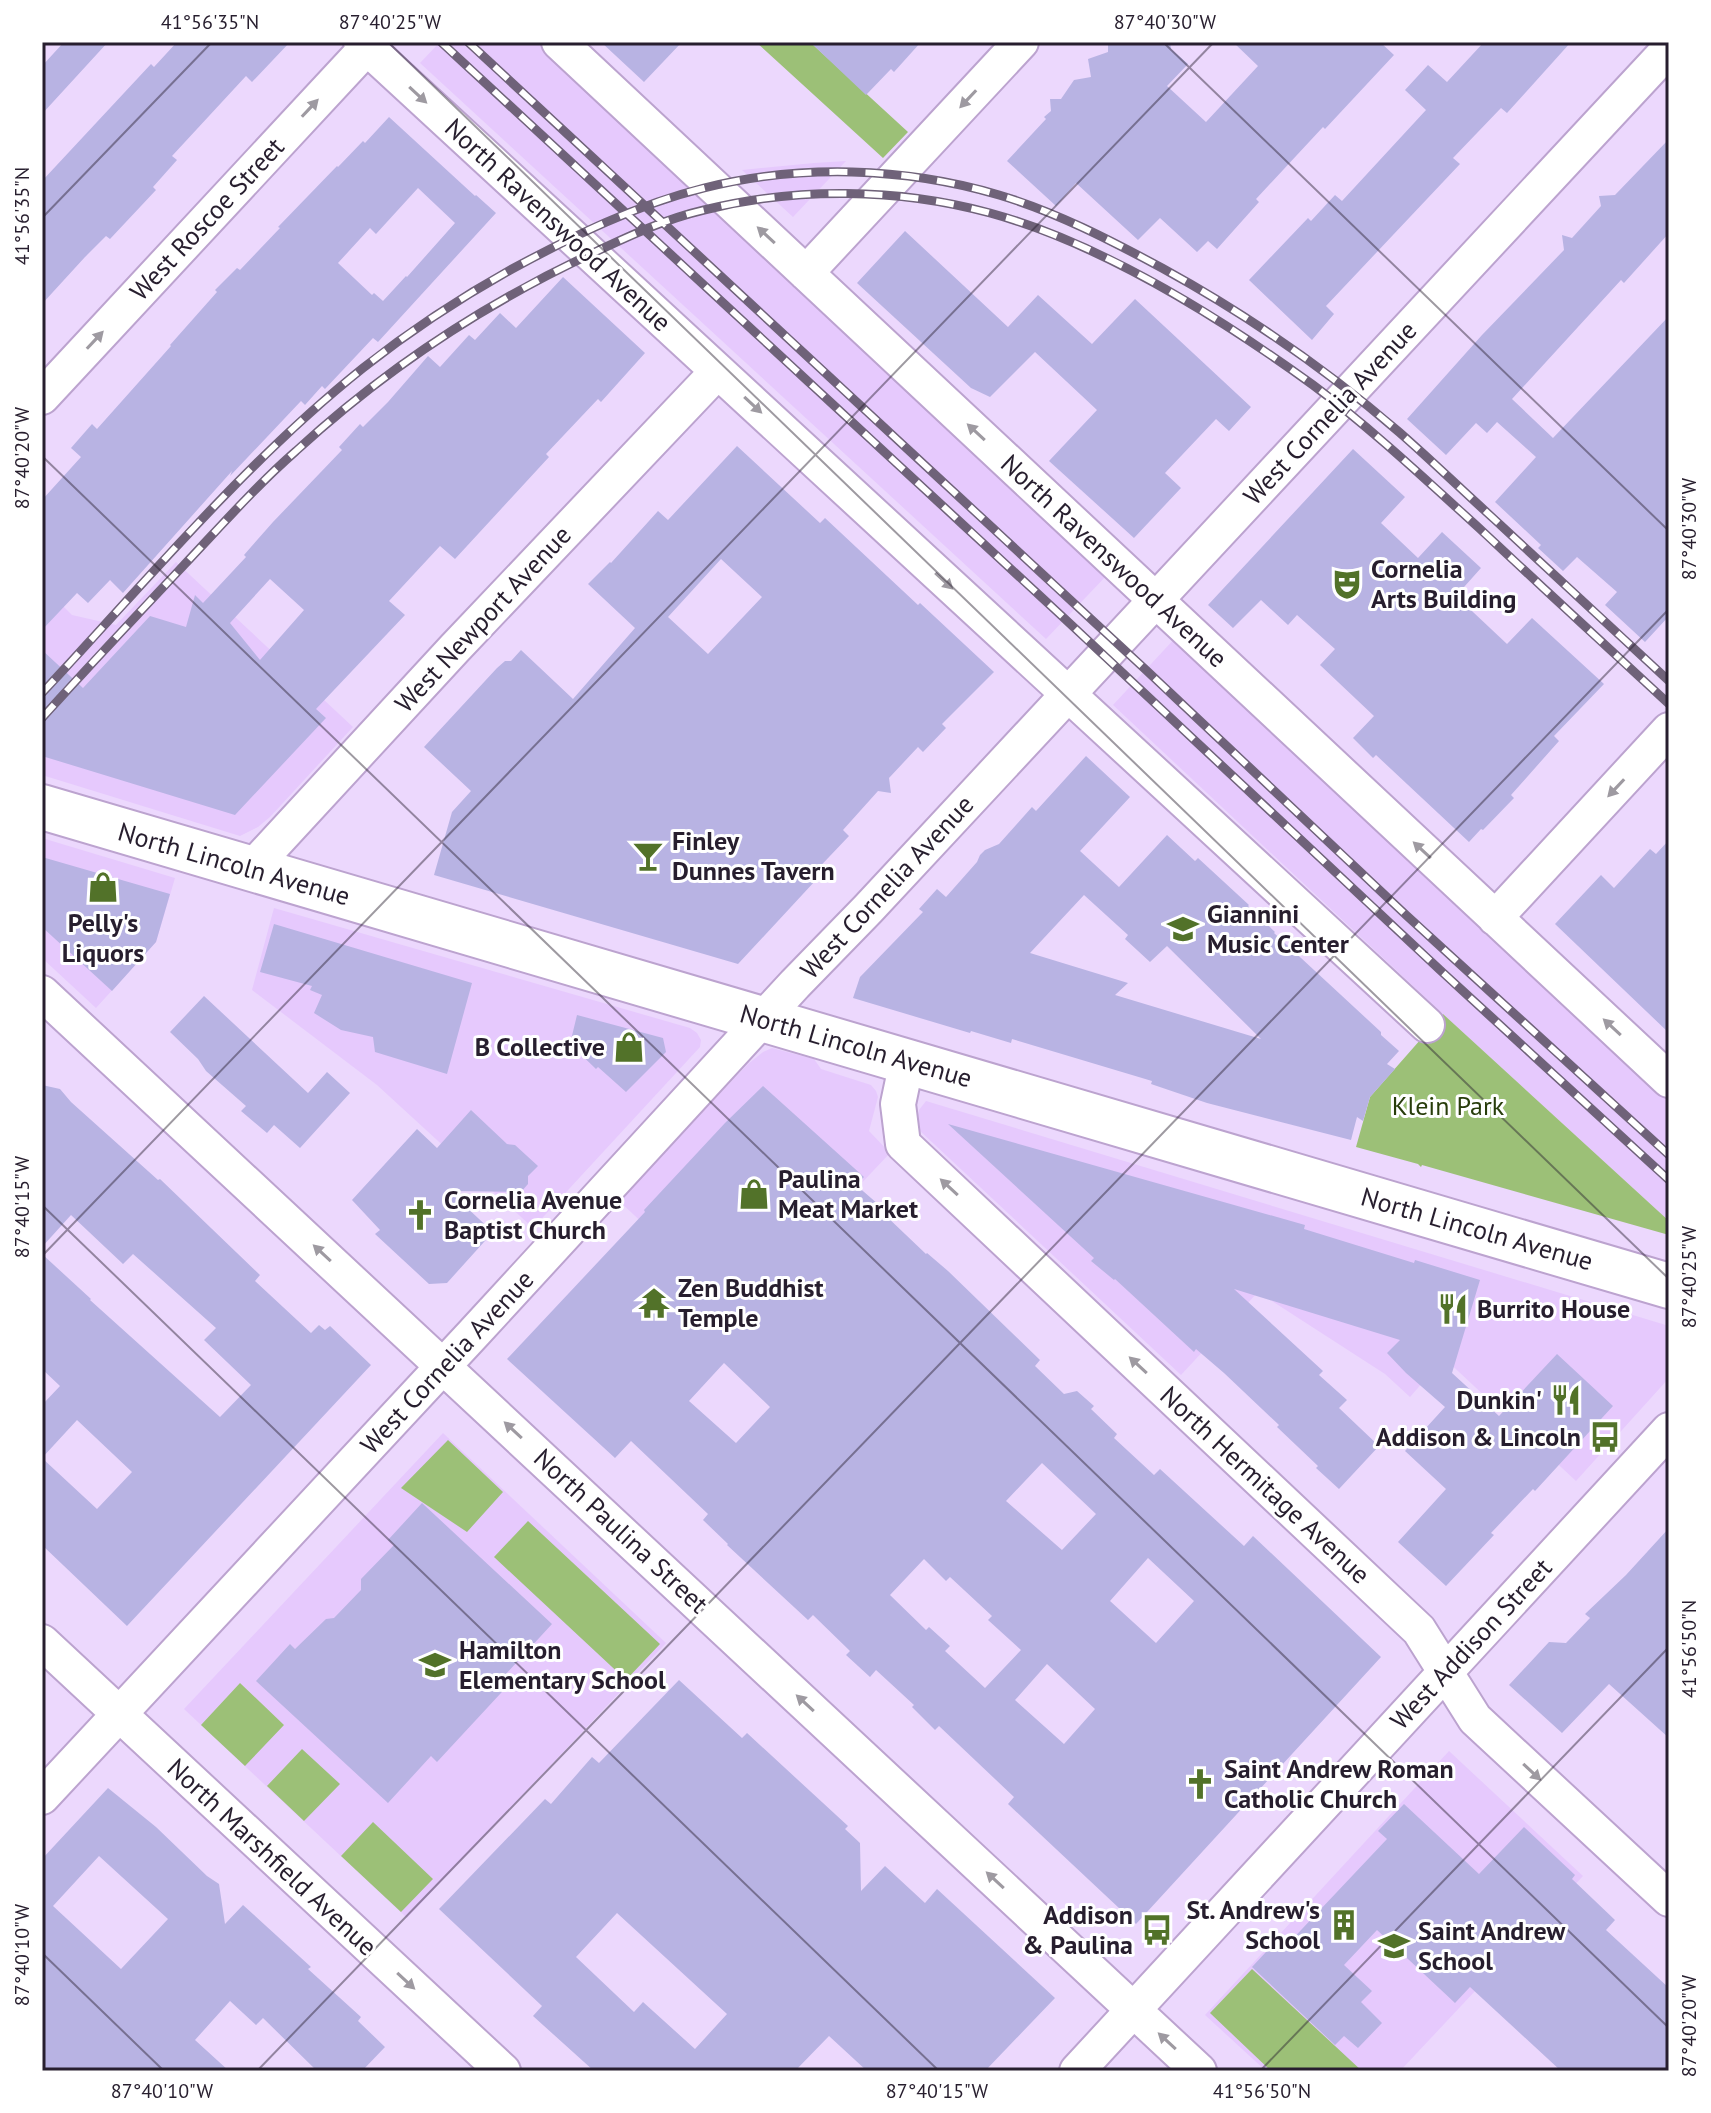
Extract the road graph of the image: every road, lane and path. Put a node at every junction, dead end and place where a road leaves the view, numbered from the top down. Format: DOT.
graph roads {
  1 [pos="559,42"];
  2 [pos="1021,42"];
  3 [pos="366,44"];
  4 [pos="1669,49"];
  5 [pos="806,273"];
  6 [pos="717,372"];
  7 [pos="42,397"];
  8 [pos="1156,600"];
  9 [pos="1067,695"];
  10 [pos="1669,730"];
  11 [pos="42,807"];
  12 [pos="251,869"];
  13 [pos="1495,918"];
  14 [pos="42,993"];
  15 [pos="763,1019"];
  16 [pos="1427,1025"];
  17 [pos="907,1061"];
  18 [pos="1669,1080"];
  19 [pos="1669,1286"];
  20 [pos="444,1365"];
  21 [pos="1669,1430"];
  22 [pos="42,1642"];
  23 [pos="1446,1671"];
  24 [pos="119,1714"];
  25 [pos="42,1797"];
  26 [pos="1669,1899"];
  27 [pos="1134,2010"];
  28 [pos="503,2071"];
  29 [pos="1077,2071"];
  30 [pos="1199,2071"];
  5 -- 1 [label="street, North Ravenswood Avenue, one-way"];
  2 -- 5 [label="street, one-way"];
  3 -- 6 [label="street, North Ravenswood Avenue, one-way"];
  7 -- 3 [label="street, West Roscoe Street, one-way"];
  4 -- 8 [label="street, West Cornelia Avenue"];
  8 -- 5 [label="street, North Ravenswood Avenue, one-way"];
  6 -- 9 [label="street, North Ravenswood Avenue, one-way"];
  6 -- 12 [label="street, West Newport Avenue"];
  8 -- 9 [label="street, West Cornelia Avenue"];
  13 -- 8 [label="street, North Ravenswood Avenue, one-way"];
  9 -- 15 [label="street, West Cornelia Avenue"];
  9 -- 16 [label="street, North Ravenswood Avenue"];
  10 -- 13 [label="street, one-way"];
  11 -- 12 [label="main road, North Lincoln Avenue"];
  12 -- 15 [label="main road, North Lincoln Avenue"];
  18 -- 13 [label="street, North Ravenswood Avenue, one-way"];
  20 -- 14 [label="street, North Paulina Street, one-way"];
  15 -- 17 [label="main road, North Lincoln Avenue"];
  15 -- 20 [label="street, West Cornelia Avenue"];
  17 -- 19 [label="main road, North Lincoln Avenue"];
  23 -- 17 [label="street, North Hermitage Avenue, one-way"];
  20 -- 24 [label="street, West Cornelia Avenue"];
  27 -- 20 [label="street, North Paulina Street, one-way"];
  21 -- 23 [label="street, West Addison Street"];
  22 -- 24 [label="street, North Marshfield Avenue"];
  23 -- 26 [label="street, North Hermitage Avenue, one-way"];
  23 -- 27 [label="street, West Addison Street"];
  24 -- 25 [label="street, West Cornelia Avenue"];
  24 -- 28 [label="street, North Marshfield Avenue, one-way"];
  27 -- 29 [label="street, West Addison Street"];
  30 -- 27 [label="street, North Paulina Street, one-way"];
}
